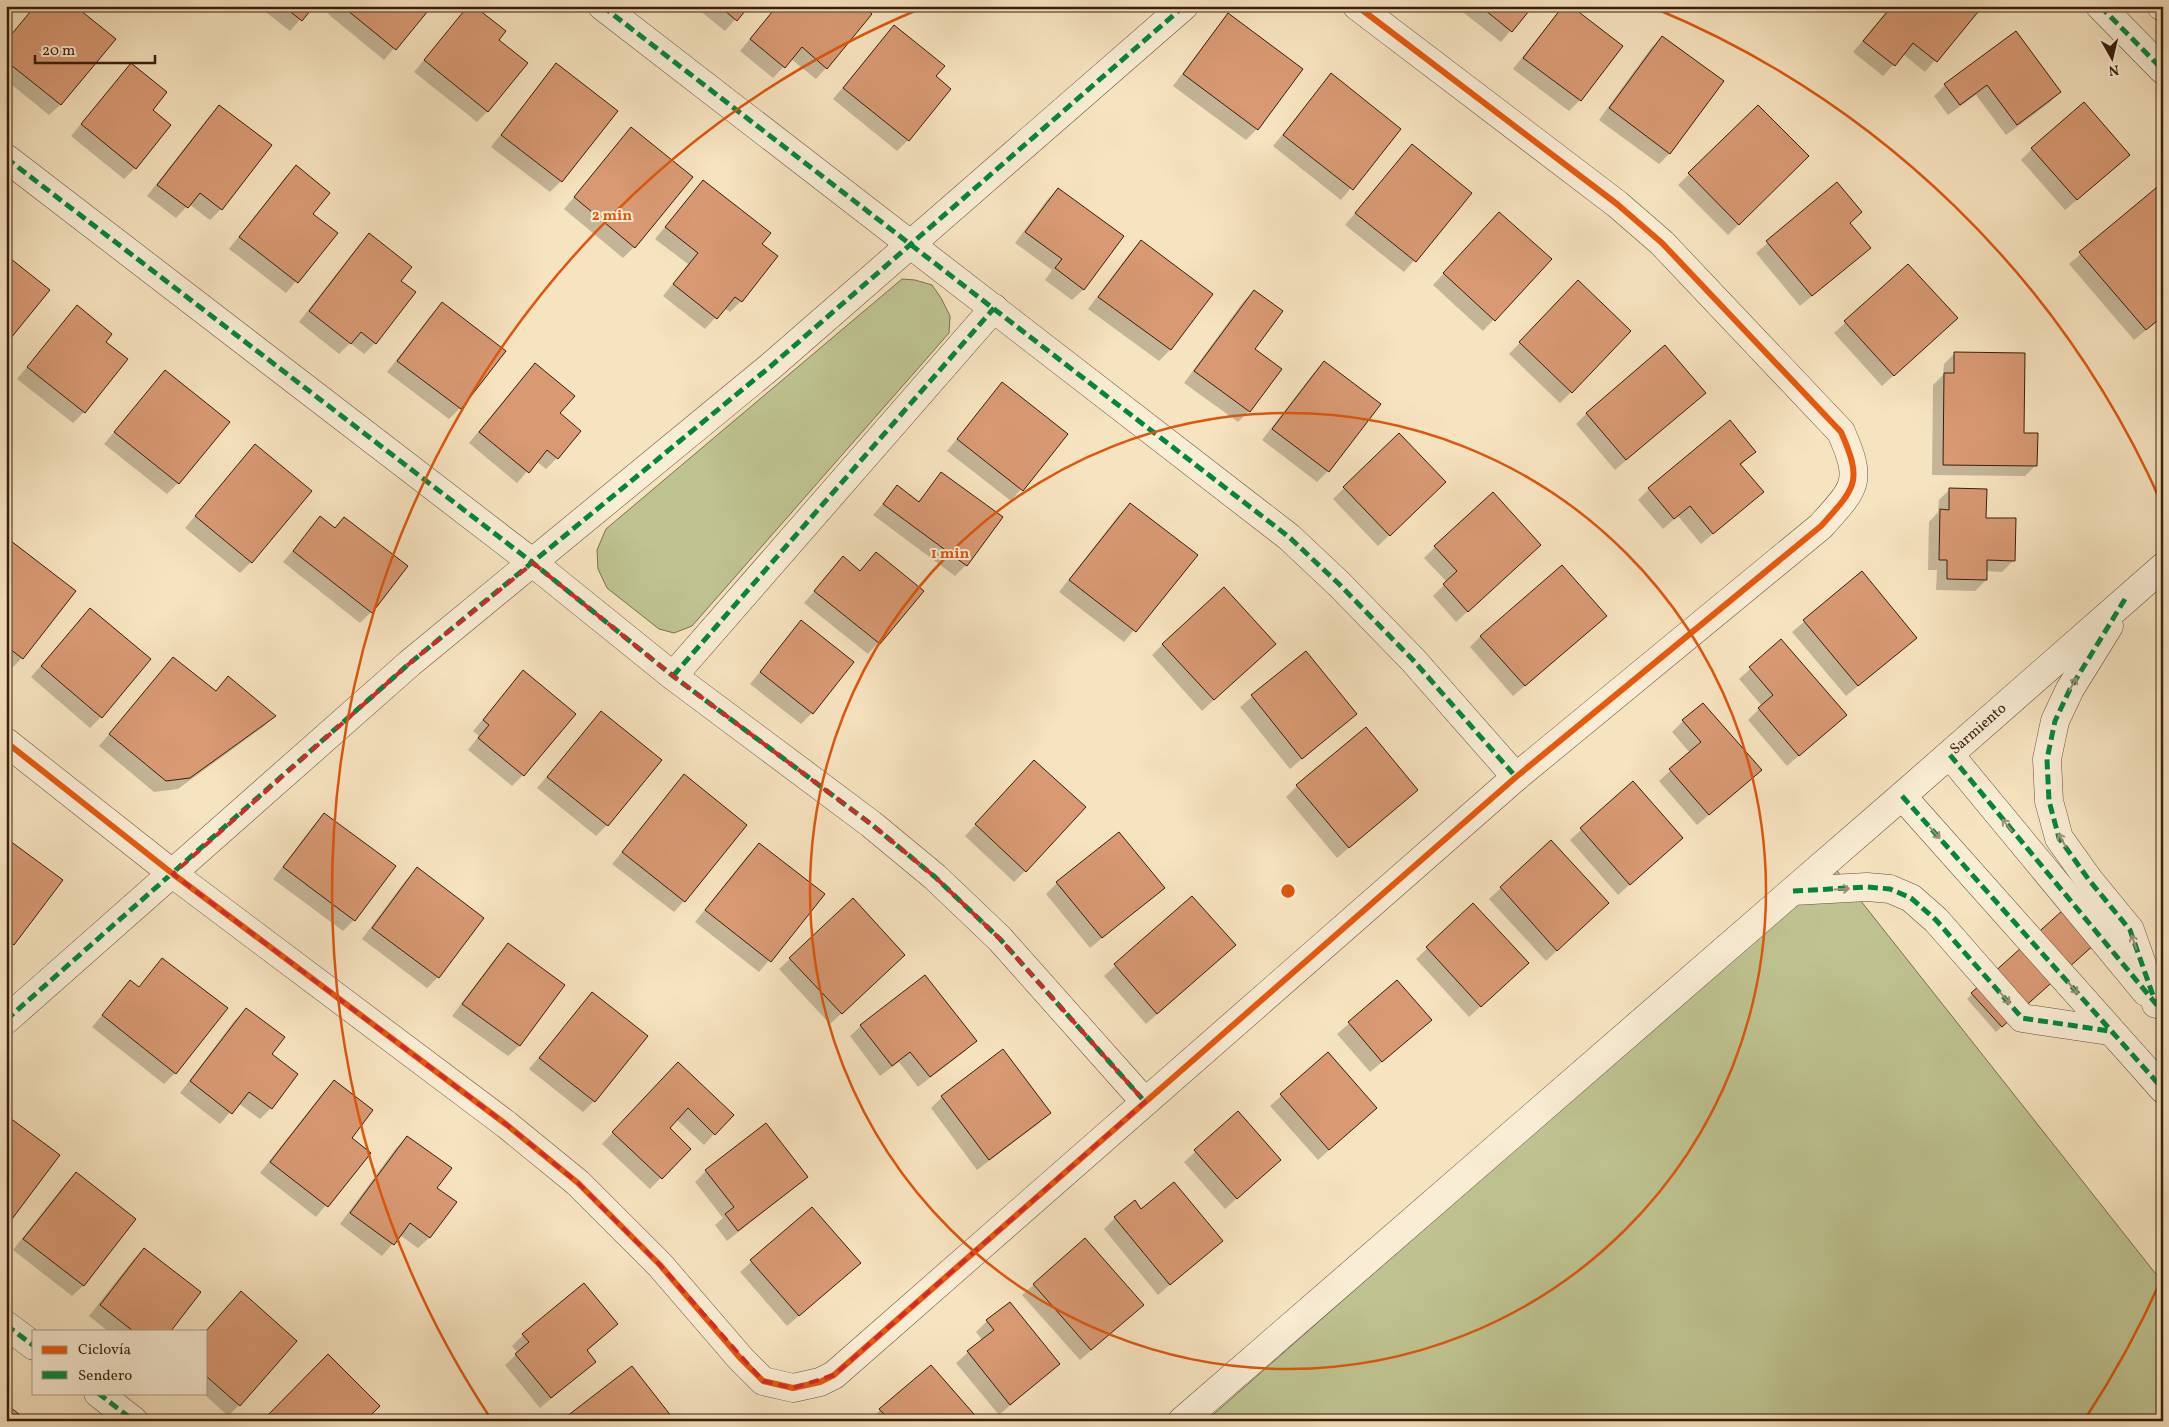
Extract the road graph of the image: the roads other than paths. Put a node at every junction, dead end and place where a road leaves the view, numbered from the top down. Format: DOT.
graph roads {
  1 [pos="602,6"];
  2 [pos="1184,6"];
  3 [pos="1357,6"];
  4 [pos="2100,6"];
  5 [pos="2163,70"];
  6 [pos="6,158"];
  7 [pos="910,243"];
  8 [pos="994,308"];
  9 [pos="533,563"];
  10 [pos="2163,567"];
  11 [pos="2125,599"];
  12 [pos="672,676"];
  13 [pos="6,742"];
  14 [pos="1950,755"];
  15 [pos="1516,776"];
  16 [pos="1902,796"];
  17 [pos="173,874"];
  18 [pos="1793,892"];
  19 [pos="2160,1007"];
  20 [pos="6,1020"];
  21 [pos="2109,1031"];
  22 [pos="2163,1089"];
  23 [pos="1145,1102"];
  24 [pos="6,1325"];
  25 [pos="32,1344"];
  26 [pos="99,1394"];
  27 [pos="134,1421"];
  28 [pos="1182,1421"];
  1 -- 7 [label="street"];
  2 -- 7 [label="street"];
  3 -- 15 [label="street"];
  4 -- 5 [label="street"];
  6 -- 9 [label="street"];
  7 -- 8 [label="street"];
  7 -- 9 [label="street"];
  8 -- 12 [label="street"];
  8 -- 15 [label="street"];
  9 -- 12 [label="street"];
  9 -- 17 [label="street"];
  10 -- 11 [label="street, Sarmiento"];
  11 -- 14 [label="street, Sarmiento"];
  19 -- 11 [label="street, one-way"];
  12 -- 23 [label="street"];
  13 -- 17 [label="street"];
  14 -- 16 [label="street, Sarmiento"];
  19 -- 14 [label="street, one-way"];
  15 -- 23 [label="street"];
  16 -- 18 [label="street, Sarmiento"];
  16 -- 21 [label="street, one-way"];
  17 -- 20 [label="street"];
  17 -- 23 [label="street"];
  18 -- 21 [label="street, one-way"];
  18 -- 28 [label="street, Sarmiento"];
  21 -- 22 [label="street"];
  24 -- 25 [label="street"];
  26 -- 27 [label="street"];
}
